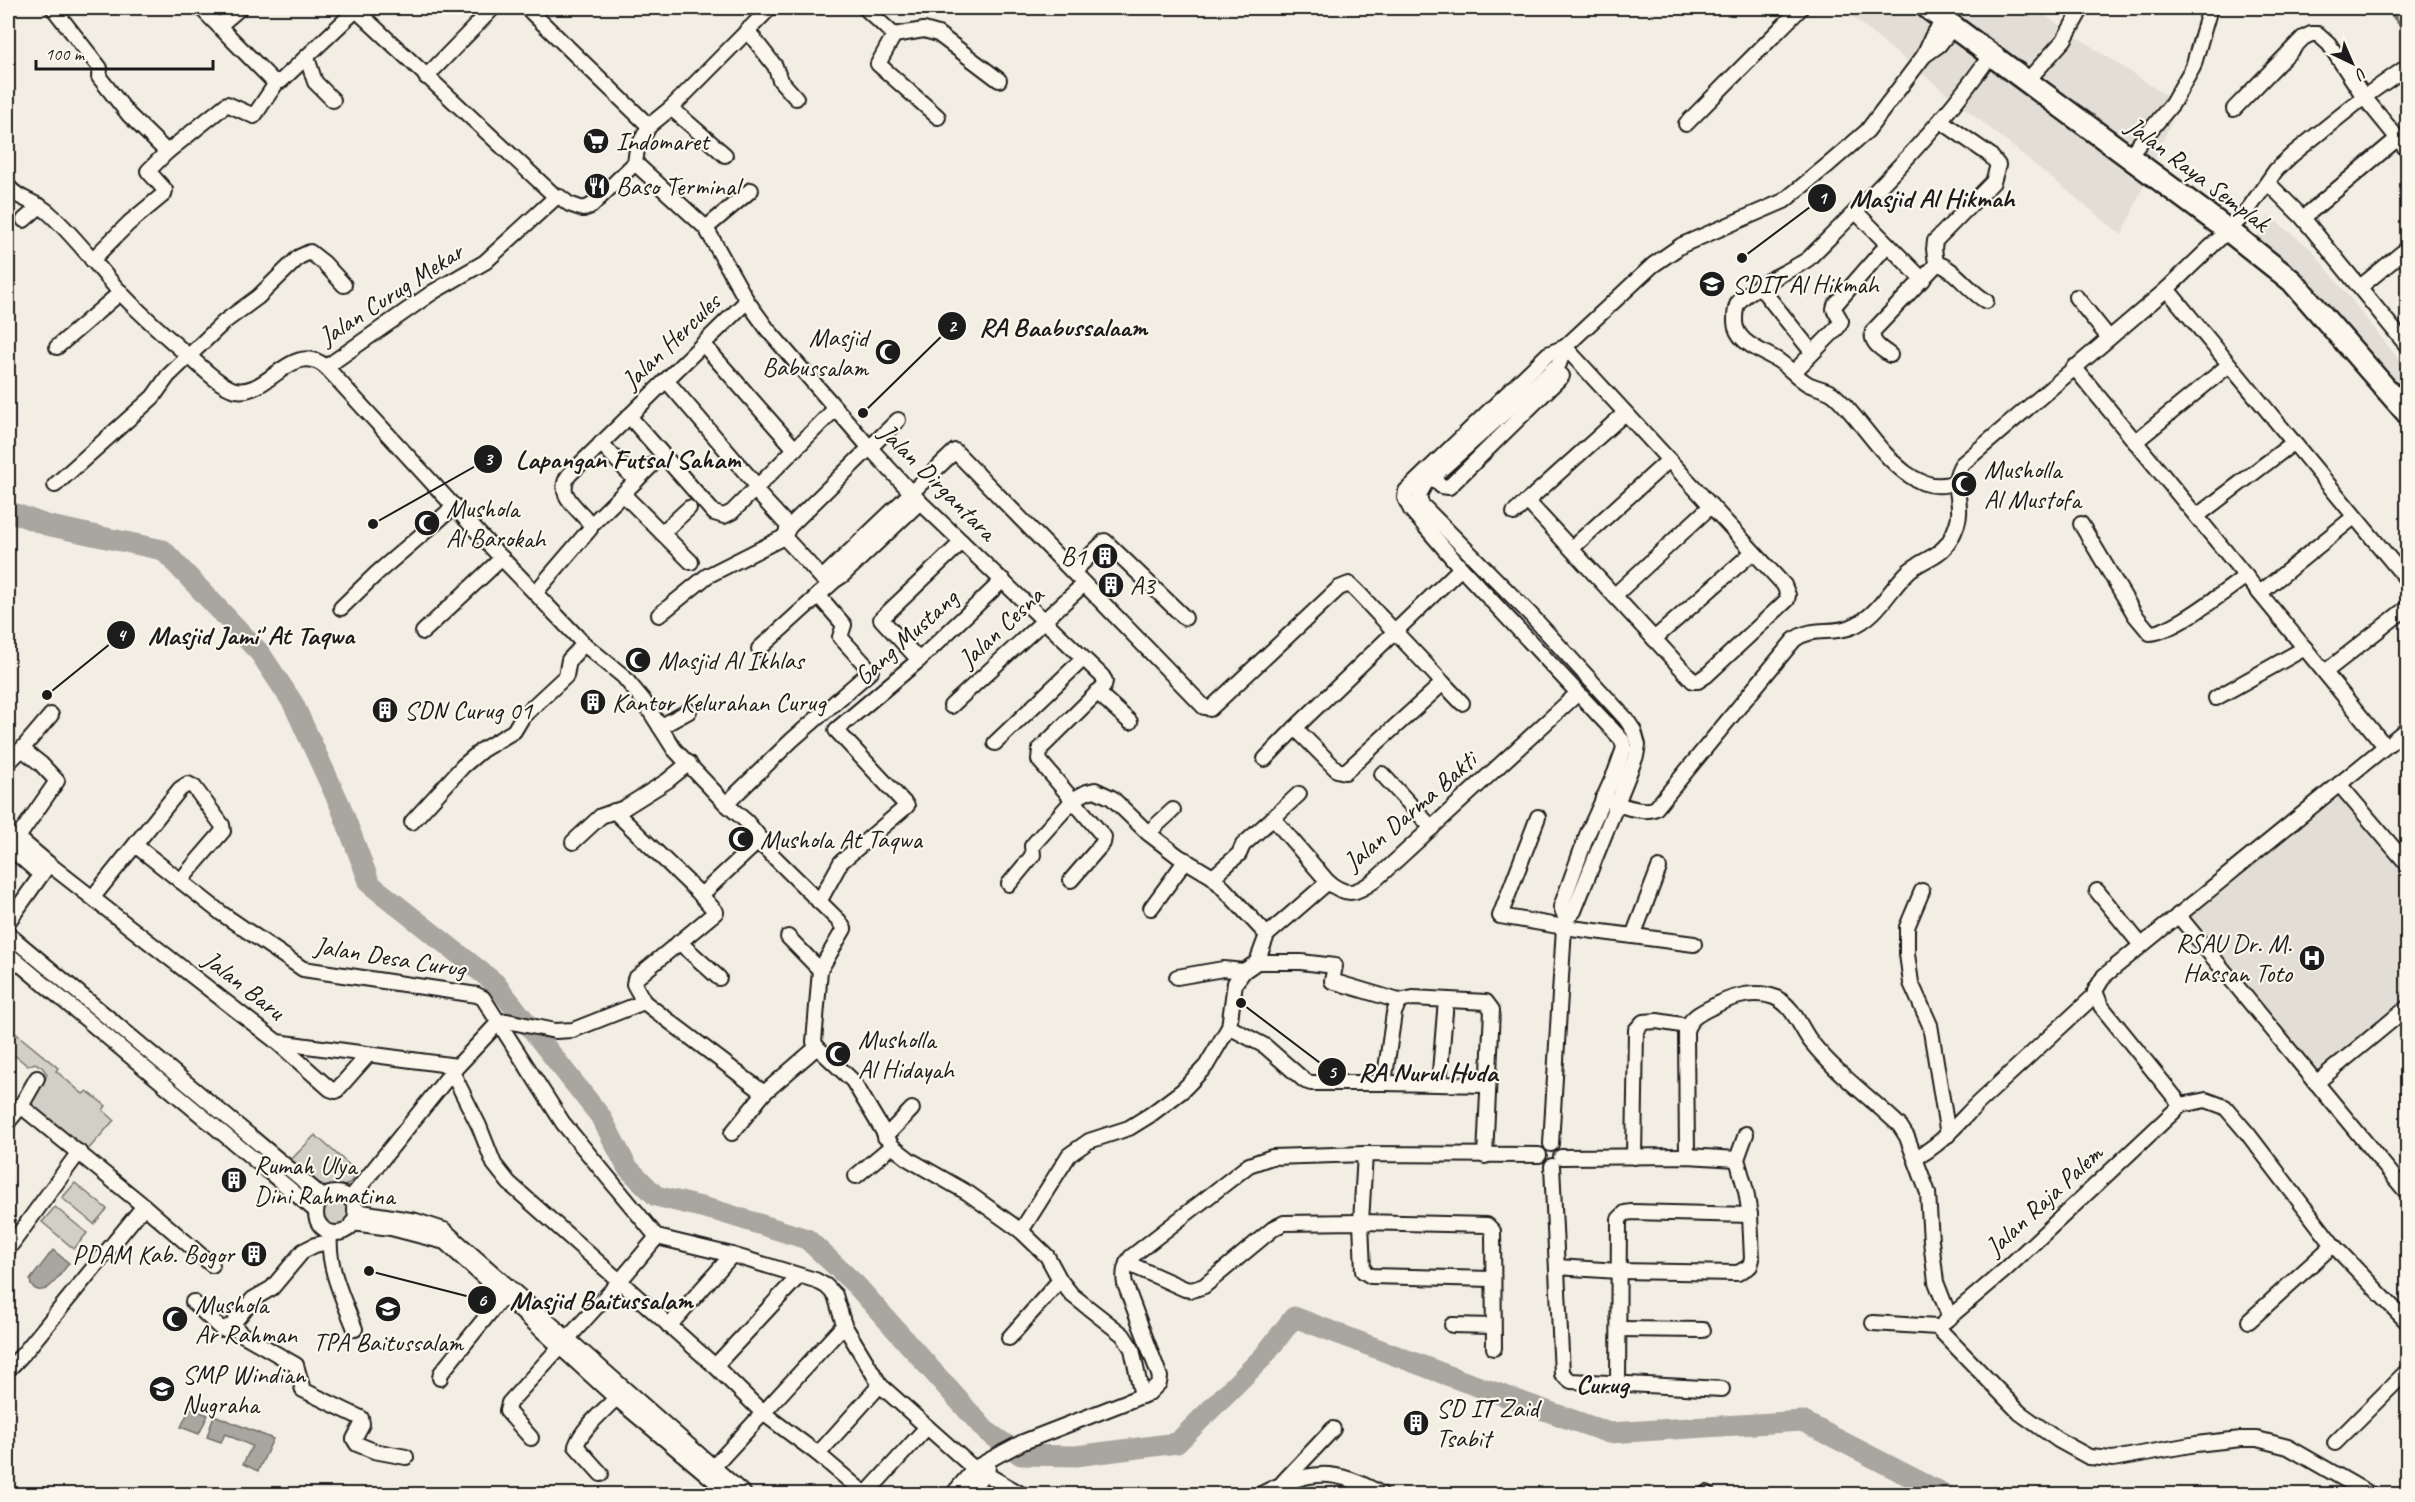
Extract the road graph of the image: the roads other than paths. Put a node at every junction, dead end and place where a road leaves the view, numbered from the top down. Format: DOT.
graph roads {
  1 [pos="53,8"];
  2 [pos="201,8"];
  3 [pos="240,8"];
  4 [pos="490,8"];
  5 [pos="527,8"];
  6 [pos="770,8"];
  7 [pos="865,8"];
  8 [pos="1801,8"];
  9 [pos="2082,8"];
  10 [pos="2210,8"];
  11 [pos="355,9"];
  12 [pos="1942,18"];
  13 [pos="219,26"];
  14 [pos="747,30"];
  15 [pos="894,35"];
  16 [pos="1992,54"];
  17 [pos="307,58"];
  18 [pos="2408,66"];
  19 [pos="426,77"];
  20 [pos="999,80"];
  21 [pos="277,82"];
  22 [pos="2026,82"];
  23 [pos="2364,97"];
  24 [pos="796,98"];
  25 [pos="333,100"];
  26 [pos="671,108"];
  27 [pos="2234,109"];
  28 [pos="938,117"];
  29 [pos="1941,121"];
  30 [pos="1686,124"];
  31 [pos="649,126"];
  32 [pos="2397,138"];
  33 [pos="2408,151"];
  34 [pos="167,152"];
  35 [pos="725,155"];
  36 [pos="2130,156"];
  37 [pos="635,163"];
  38 [pos="2268,183"];
  39 [pos="8,186"];
  40 [pos="751,190"];
  41 [pos="556,197"];
  42 [pos="40,206"];
  43 [pos="1856,212"];
  44 [pos="2303,218"];
  45 [pos="24,220"];
  46 [pos="706,228"];
  47 [pos="2229,231"];
  48 [pos="1887,244"];
  49 [pos="2408,248"];
  50 [pos="93,260"];
  51 [pos="1936,263"];
  52 [pos="1923,280"];
  53 [pos="344,285"];
  54 [pos="1760,287"];
  55 [pos="2360,287"];
  56 [pos="2167,290"];
  57 [pos="121,292"];
  58 [pos="2076,297"];
  59 [pos="747,302"];
  60 [pos="1986,302"];
  61 [pos="2109,338"];
  62 [pos="703,344"];
  63 [pos="57,347"];
  64 [pos="1565,347"];
  65 [pos="2408,347"];
  66 [pos="1812,352"];
  67 [pos="189,356"];
  68 [pos="1890,356"];
  69 [pos="2229,365"];
  70 [pos="326,367"];
  71 [pos="2074,367"];
  72 [pos="1794,372"];
  73 [pos="666,380"];
  74 [pos="835,409"];
  75 [pos="1625,413"];
  76 [pos="2408,414"];
  77 [pos="629,416"];
  78 [pos="898,420"];
  79 [pos="2135,442"];
  80 [pos="601,443"];
  81 [pos="2294,443"];
  82 [pos="869,447"];
  83 [pos="795,449"];
  84 [pos="1669,460"];
  85 [pos="652,465"];
  86 [pos="636,481"];
  87 [pos="1955,482"];
  88 [pos="55,485"];
  89 [pos="756,488"];
  90 [pos="623,494"];
  91 [pos="915,498"];
  92 [pos="1528,502"];
  93 [pos="455,506"];
  94 [pos="1711,506"];
  95 [pos="689,508"];
  96 [pos="1514,513"];
  97 [pos="2197,516"];
  98 [pos="2354,517"];
  99 [pos="2081,524"];
  100 [pos="591,525"];
  101 [pos="786,532"];
  102 [pos="662,533"];
  103 [pos="962,542"];
  104 [pos="1572,548"];
  105 [pos="1753,552"];
  106 [pos="502,558"];
  107 [pos="692,562"];
  108 [pos="1461,568"];
  109 [pos="1073,572"];
  110 [pos="2246,576"];
  111 [pos="828,579"];
  112 [pos="1003,580"];
  113 [pos="2408,581"];
  114 [pos="1084,584"];
  115 [pos="536,592"];
  116 [pos="2260,593"];
  117 [pos="818,595"];
  118 [pos="1615,595"];
  119 [pos="2408,607"];
  120 [pos="341,608"];
  121 [pos="1530,614"];
  122 [pos="659,615"];
  123 [pos="1185,618"];
  124 [pos="1043,620"];
  125 [pos="1516,627"];
  126 [pos="423,632"];
  127 [pos="1395,632"];
  128 [pos="1654,639"];
  129 [pos="584,644"];
  130 [pos="2305,648"];
  131 [pos="759,649"];
  132 [pos="1083,659"];
  133 [pos="919,660"];
  134 [pos="2325,672"];
  135 [pos="1443,683"];
  136 [pos="1097,692"];
  137 [pos="1578,693"];
  138 [pos="2216,698"];
  139 [pos="1462,703"];
  140 [pos="951,706"];
  141 [pos="689,711"];
  142 [pos="51,715"];
  143 [pos="1130,722"];
  144 [pos="660,727"];
  145 [pos="1295,728"];
  146 [pos="2408,728"];
  147 [pos="995,743"];
  148 [pos="2385,746"];
  149 [pos="22,749"];
  150 [pos="1264,759"];
  151 [pos="8,762"];
  152 [pos="689,763"];
  153 [pos="1382,774"];
  154 [pos="2339,784"];
  155 [pos="1299,794"];
  156 [pos="1074,799"];
  157 [pos="1609,800"];
  158 [pos="726,804"];
  159 [pos="1173,810"];
  160 [pos="614,811"];
  161 [pos="1538,817"];
  162 [pos="1273,818"];
  163 [pos="412,822"];
  164 [pos="1432,828"];
  165 [pos="1148,833"];
  166 [pos="761,839"];
  167 [pos="573,842"];
  168 [pos="11,844"];
  169 [pos="135,845"];
  170 [pos="1186,860"];
  171 [pos="2408,865"];
  172 [pos="1659,868"];
  173 [pos="45,869"];
  174 [pos="1214,877"];
  175 [pos="1071,880"];
  176 [pos="180,881"];
  177 [pos="1328,882"];
  178 [pos="1009,884"];
  179 [pos="1922,891"];
  180 [pos="2097,891"];
  181 [pos="701,895"];
  182 [pos="93,897"];
  183 [pos="819,902"];
  184 [pos="1151,908"];
  185 [pos="2178,915"];
  186 [pos="1565,923"];
  187 [pos="8,932"];
  188 [pos="1267,935"];
  189 [pos="1633,936"];
  190 [pos="788,937"];
  191 [pos="679,942"];
  192 [pos="1694,944"];
  193 [pos="2141,945"];
  194 [pos="8,954"];
  195 [pos="1257,962"];
  196 [pos="820,970"];
  197 [pos="1244,971"];
  198 [pos="1177,977"];
  199 [pos="720,978"];
  200 [pos="2095,995"];
  201 [pos="1446,1000"];
  202 [pos="644,1002"];
  203 [pos="1399,1002"];
  204 [pos="2408,1007"];
  205 [pos="503,1021"];
  206 [pos="1687,1026"];
  207 [pos="1229,1027"];
  208 [pos="277,1042"];
  209 [pos="817,1047"];
  210 [pos="150,1054"];
  211 [pos="368,1055"];
  212 [pos="142,1066"];
  213 [pos="454,1069"];
  214 [pos="37,1078"];
  215 [pos="1384,1083"];
  216 [pos="2316,1083"];
  217 [pos="1439,1084"];
  218 [pos="1487,1085"];
  219 [pos="764,1093"];
  220 [pos="2181,1105"];
  221 [pos="21,1106"];
  222 [pos="912,1109"];
  223 [pos="8,1122"];
  224 [pos="732,1133"];
  225 [pos="1746,1134"];
  226 [pos="1948,1135"];
  227 [pos="888,1142"];
  228 [pos="1551,1144"];
  229 [pos="79,1152"];
  230 [pos="1365,1154"];
  231 [pos="1539,1155"];
  232 [pos="1485,1156"];
  233 [pos="1634,1156"];
  234 [pos="1687,1156"];
  235 [pos="1915,1158"];
  236 [pos="1737,1159"];
  237 [pos="1557,1161"];
  238 [pos="856,1176"];
  239 [pos="2408,1194"];
  240 [pos="324,1197"];
  241 [pos="144,1206"];
  242 [pos="316,1211"];
  243 [pos="353,1211"];
  244 [pos="1750,1215"];
  245 [pos="1361,1222"];
  246 [pos="1021,1231"];
  247 [pos="330,1237"];
  248 [pos="657,1237"];
  249 [pos="2333,1245"];
  250 [pos="8,1249"];
  251 [pos="732,1255"];
  252 [pos="1127,1263"];
  253 [pos="212,1265"];
  254 [pos="1557,1267"];
  255 [pos="1618,1272"];
  256 [pos="798,1277"];
  257 [pos="1492,1279"];
  258 [pos="1060,1280"];
  259 [pos="619,1282"];
  260 [pos="503,1296"];
  261 [pos="194,1302"];
  262 [pos="1950,1318"];
  263 [pos="2249,1321"];
  264 [pos="1873,1323"];
  265 [pos="2408,1323"];
  266 [pos="234,1325"];
  267 [pos="844,1325"];
  268 [pos="1452,1325"];
  269 [pos="669,1326"];
  270 [pos="1493,1326"];
  271 [pos="1937,1327"];
  272 [pos="355,1329"];
  273 [pos="1619,1329"];
  274 [pos="1703,1330"];
  275 [pos="1009,1338"];
  276 [pos="563,1342"];
  277 [pos="1494,1348"];
  278 [pos="715,1366"];
  279 [pos="8,1370"];
  280 [pos="2408,1370"];
  281 [pos="440,1378"];
  282 [pos="1618,1383"];
  283 [pos="880,1385"];
  284 [pos="1722,1389"];
  285 [pos="1142,1396"];
  286 [pos="616,1398"];
  287 [pos="763,1413"];
  288 [pos="651,1419"];
  289 [pos="927,1427"];
  290 [pos="1333,1429"];
  291 [pos="531,1438"];
  292 [pos="2335,1443"];
  293 [pos="818,1454"];
  294 [pos="406,1457"];
  295 [pos="711,1471"];
  296 [pos="979,1471"];
  297 [pos="601,1474"];
  298 [pos="1282,1484"];
  299 [pos="730,1494"];
  300 [pos="744,1494"];
  301 [pos="865,1494"];
  302 [pos="953,1494"];
  303 [pos="968,1494"];
  304 [pos="1021,1494"];
  305 [pos="1261,1494"];
  306 [pos="1381,1494"];
  307 [pos="2370,1494"];
  1 -- 34 [label="street"];
  2 -- 13 [label="street"];
  3 -- 13 [label="street"];
  4 -- 19 [label="street"];
  5 -- 31 [label="street"];
  6 -- 14 [label="street"];
  7 -- 15 [label="street"];
  8 -- 30 [label="street"];
  9 -- 22 [label="street"];
  10 -- 36 [label="street"];
  11 -- 17 [label="street"];
  11 -- 19 [label="street"];
  12 -- 16 [label="main road, Jalan Raya Semplak"];
  12 -- 64 [label="street"];
  13 -- 21 [label="street"];
  14 -- 24 [label="street"];
  14 -- 26 [label="street"];
  15 -- 20 [label="street"];
  15 -- 28 [label="street"];
  16 -- 22 [label="main road, Jalan Raya Semplak"];
  16 -- 29 [label="street"];
  17 -- 21 [label="street"];
  17 -- 25 [label="street"];
  18 -- 23 [label="street"];
  19 -- 41 [label="street"];
  21 -- 34 [label="street"];
  22 -- 36 [label="main road, Jalan Raya Semplak"];
  23 -- 27 [label="street"];
  23 -- 32 [label="street"];
  23 -- 38 [label="street"];
  26 -- 31 [label="street"];
  26 -- 35 [label="street"];
  29 -- 43 [label="street"];
  29 -- 51 [label="street"];
  31 -- 37 [label="street"];
  32 -- 33 [label="street"];
  32 -- 44 [label="street"];
  34 -- 50 [label="street"];
  36 -- 47 [label="main road, Jalan Raya Semplak"];
  37 -- 41 [label="street"];
  37 -- 46 [label="street, Jalan Dirgantara"];
  38 -- 44 [label="street"];
  38 -- 47 [label="street"];
  39 -- 42 [label="street, Jalan Curug Mekar"];
  40 -- 46 [label="street"];
  41 -- 70 [label="street, Jalan Curug Mekar"];
  42 -- 45 [label="street"];
  42 -- 50 [label="street, Jalan Curug Mekar"];
  43 -- 48 [label="street"];
  43 -- 54 [label="street"];
  44 -- 55 [label="street"];
  46 -- 59 [label="street, Jalan Dirgantara"];
  47 -- 56 [label="street"];
  47 -- 76 [label="main road, Jalan Raya Semplak"];
  48 -- 52 [label="street"];
  48 -- 66 [label="street"];
  49 -- 55 [label="street"];
  50 -- 57 [label="street, Jalan Curug Mekar"];
  51 -- 52 [label="street"];
  51 -- 60 [label="street"];
  52 -- 68 [label="street"];
  53 -- 67 [label="street"];
  54 -- 66 [label="street"];
  54 -- 72 [label="street"];
  55 -- 65 [label="street"];
  56 -- 61 [label="street"];
  56 -- 69 [label="street"];
  57 -- 63 [label="street"];
  57 -- 67 [label="street, Jalan Curug Mekar"];
  58 -- 61 [label="street"];
  59 -- 62 [label="street, Jalan Hercules"];
  59 -- 74 [label="street, Jalan Dirgantara"];
  61 -- 71 [label="street"];
  62 -- 73 [label="street, Jalan Hercules"];
  62 -- 83 [label="street"];
  64 -- 75 [label="street"];
  64 -- 108 [label="street"];
  64 -- 121 [label="street"];
  66 -- 72 [label="street"];
  67 -- 70 [label="street, Jalan Curug Mekar"];
  67 -- 88 [label="street"];
  69 -- 79 [label="street"];
  69 -- 81 [label="street"];
  70 -- 93 [label="street"];
  71 -- 79 [label="street"];
  71 -- 87 [label="street"];
  72 -- 87 [label="street"];
  73 -- 77 [label="street, Jalan Hercules"];
  73 -- 89 [label="street"];
  74 -- 82 [label="street, Jalan Dirgantara"];
  74 -- 83 [label="street"];
  75 -- 84 [label="street"];
  75 -- 92 [label="street"];
  77 -- 80 [label="street, Jalan Hercules"];
  77 -- 89 [label="street"];
  78 -- 82 [label="street"];
  79 -- 97 [label="street"];
  80 -- 86 [label="street"];
  80 -- 100 [label="street, Jalan Hercules"];
  81 -- 97 [label="street"];
  81 -- 98 [label="street"];
  82 -- 91 [label="street, Jalan Dirgantara"];
  82 -- 101 [label="street"];
  83 -- 89 [label="street"];
  84 -- 94 [label="street"];
  84 -- 104 [label="street"];
  85 -- 86 [label="street"];
  86 -- 90 [label="street"];
  87 -- 157 [label="street"];
  89 -- 101 [label="street"];
  90 -- 100 [label="street"];
  90 -- 102 [label="street"];
  91 -- 103 [label="street, Jalan Dirgantara"];
  91 -- 109 [label="street, Jalan Dirgantara"];
  91 -- 111 [label="street"];
  92 -- 96 [label="street"];
  92 -- 104 [label="street"];
  93 -- 106 [label="street"];
  93 -- 120 [label="street"];
  94 -- 105 [label="street"];
  94 -- 118 [label="street"];
  95 -- 102 [label="street"];
  97 -- 110 [label="street"];
  98 -- 113 [label="street"];
  98 -- 116 [label="street"];
  99 -- 110 [label="street"];
  100 -- 115 [label="street"];
  101 -- 111 [label="street"];
  101 -- 122 [label="street"];
  102 -- 107 [label="street"];
  103 -- 112 [label="street, Jalan Dirgantara"];
  103 -- 133 [label="street"];
  104 -- 118 [label="street"];
  105 -- 128 [label="street"];
  105 -- 128 [label="street"];
  106 -- 115 [label="street"];
  106 -- 126 [label="street"];
  108 -- 125 [label="street"];
  108 -- 127 [label="street"];
  109 -- 114 [label="street, Jalan Dirgantara"];
  109 -- 123 [label="street"];
  110 -- 116 [label="street"];
  111 -- 117 [label="street"];
  112 -- 124 [label="street, Jalan Dirgantara"];
  112 -- 133 [label="street, Gang Mustang"];
  114 -- 124 [label="street, Jalan Cesna"];
  114 -- 127 [label="street, Jalan Dirgantara"];
  115 -- 129 [label="street"];
  116 -- 130 [label="street"];
  117 -- 131 [label="street"];
  117 -- 158 [label="street"];
  118 -- 128 [label="street"];
  119 -- 134 [label="street"];
  121 -- 125 [label="street"];
  121 -- 157 [label="street"];
  124 -- 132 [label="street, Jalan Dirgantara"];
  124 -- 140 [label="street, Jalan Cesna"];
  125 -- 137 [label="street"];
  127 -- 135 [label="street"];
  127 -- 145 [label="street"];
  129 -- 144 [label="street"];
  129 -- 163 [label="street"];
  130 -- 134 [label="street"];
  130 -- 138 [label="street"];
  132 -- 136 [label="street"];
  132 -- 147 [label="street"];
  133 -- 183 [label="street, Gang Mustang"];
  134 -- 148 [label="street"];
  135 -- 139 [label="street"];
  135 -- 145 [label="street"];
  136 -- 143 [label="street"];
  136 -- 156 [label="street"];
  137 -- 157 [label="street"];
  137 -- 164 [label="street, Jalan Darma Bakti"];
  141 -- 144 [label="street"];
  142 -- 149 [label="street"];
  144 -- 152 [label="street"];
  145 -- 150 [label="street"];
  146 -- 148 [label="street"];
  148 -- 154 [label="street"];
  149 -- 151 [label="street"];
  149 -- 168 [label="street, Jalan Baru"];
  152 -- 158 [label="street"];
  152 -- 160 [label="street"];
  153 -- 164 [label="street"];
  154 -- 171 [label="street"];
  154 -- 185 [label="street"];
  155 -- 162 [label="street"];
  156 -- 165 [label="street"];
  156 -- 175 [label="street"];
  156 -- 178 [label="street"];
  157 -- 186 [label="street"];
  158 -- 166 [label="street"];
  159 -- 165 [label="street"];
  160 -- 167 [label="street"];
  160 -- 181 [label="street"];
  161 -- 186 [label="street"];
  162 -- 174 [label="street"];
  162 -- 177 [label="street"];
  164 -- 177 [label="street, Jalan Darma Bakti"];
  165 -- 170 [label="street"];
  166 -- 181 [label="street"];
  166 -- 183 [label="street"];
  168 -- 173 [label="street, Jalan Baru"];
  169 -- 176 [label="street, Jalan Desa Curug"];
  169 -- 176 [label="street"];
  169 -- 182 [label="street"];
  170 -- 174 [label="street"];
  170 -- 184 [label="street"];
  172 -- 189 [label="street"];
  173 -- 182 [label="street, Jalan Baru"];
  173 -- 187 [label="street"];
  174 -- 188 [label="street"];
  176 -- 205 [label="street, Jalan Desa Curug"];
  177 -- 188 [label="street, Jalan Darma Bakti"];
  179 -- 226 [label="street"];
  180 -- 193 [label="street"];
  181 -- 191 [label="street"];
  182 -- 208 [label="street, Jalan Baru"];
  183 -- 196 [label="street"];
  185 -- 193 [label="street"];
  185 -- 216 [label="street"];
  186 -- 189 [label="street"];
  186 -- 228 [label="street"];
  187 -- 210 [label="street"];
  188 -- 195 [label="street"];
  189 -- 192 [label="street"];
  190 -- 196 [label="street"];
  191 -- 199 [label="street"];
  191 -- 202 [label="street"];
  193 -- 200 [label="street"];
  194 -- 212 [label="street"];
  195 -- 197 [label="street"];
  195 -- 203 [label="street"];
  196 -- 209 [label="street"];
  197 -- 198 [label="street"];
  197 -- 207 [label="street"];
  200 -- 220 [label="street"];
  200 -- 226 [label="street"];
  201 -- 203 [label="street"];
  201 -- 217 [label="street"];
  201 -- 218 [label="street"];
  202 -- 205 [label="street"];
  202 -- 219 [label="street"];
  203 -- 215 [label="street"];
  204 -- 216 [label="street"];
  205 -- 213 [label="street"];
  205 -- 248 [label="street, Jalan Desa Curug"];
  206 -- 233 [label="street"];
  206 -- 234 [label="street"];
  206 -- 235 [label="street"];
  207 -- 215 [label="street"];
  207 -- 246 [label="street"];
  208 -- 211 [label="street, Jalan Baru"];
  208 -- 211 [label="street, Jalan Baru"];
  209 -- 219 [label="street"];
  209 -- 227 [label="street"];
  210 -- 212 [label="street"];
  210 -- 240 [label="street"];
  211 -- 213 [label="street, Jalan Baru"];
  212 -- 242 [label="street"];
  213 -- 243 [label="street"];
  213 -- 259 [label="street"];
  214 -- 221 [label="street"];
  215 -- 217 [label="street"];
  216 -- 239 [label="street"];
  217 -- 218 [label="street"];
  218 -- 232 [label="street"];
  219 -- 224 [label="street"];
  220 -- 249 [label="street"];
  220 -- 262 [label="street, Jalan Raja Palem"];
  221 -- 223 [label="street"];
  221 -- 229 [label="street"];
  222 -- 227 [label="street"];
  225 -- 236 [label="street"];
  226 -- 235 [label="street"];
  227 -- 238 [label="street"];
  227 -- 246 [label="street"];
  228 -- 231 [label="street"];
  228 -- 237 [label="street"];
  229 -- 241 [label="street"];
  229 -- 250 [label="street"];
  230 -- 232 [label="street"];
  230 -- 245 [label="street"];
  230 -- 252 [label="street"];
  231 -- 232 [label="street"];
  231 -- 237 [label="street"];
  233 -- 234 [label="street"];
  233 -- 237 [label="street"];
  234 -- 236 [label="street"];
  235 -- 262 [label="street"];
  236 -- 244 [label="street"];
  237 -- 254 [label="street"];
  240 -- 242 [label="street"];
  240 -- 243 [label="street"];
  241 -- 253 [label="street"];
  241 -- 279 [label="street"];
  242 -- 247 [label="street"];
  243 -- 247 [label="street"];
  243 -- 260 [label="street"];
  243 -- 276 [label="street"];
  244 -- 255 [label="street"];
  244 -- 255 [label="street"];
  245 -- 252 [label="street"];
  245 -- 257 [label="street"];
  245 -- 257 [label="street"];
  246 -- 258 [label="street"];
  247 -- 266 [label="street"];
  247 -- 272 [label="street"];
  248 -- 251 [label="street"];
  248 -- 259 [label="street"];
  249 -- 263 [label="street"];
  249 -- 265 [label="street"];
  251 -- 256 [label="street"];
  251 -- 269 [label="street"];
  252 -- 285 [label="street"];
  254 -- 255 [label="street"];
  254 -- 282 [label="street"];
  255 -- 273 [label="street"];
  256 -- 267 [label="street"];
  256 -- 278 [label="street"];
  257 -- 270 [label="street"];
  258 -- 275 [label="street"];
  258 -- 285 [label="street"];
  259 -- 269 [label="street"];
  259 -- 276 [label="street"];
  260 -- 276 [label="street"];
  260 -- 281 [label="street"];
  261 -- 266 [label="street"];
  262 -- 271 [label="street, Jalan Raja Palem"];
  264 -- 271 [label="street"];
  266 -- 294 [label="street"];
  267 -- 283 [label="street"];
  267 -- 287 [label="street"];
  268 -- 270 [label="street"];
  269 -- 278 [label="street"];
  270 -- 277 [label="street"];
  271 -- 307 [label="street"];
  273 -- 274 [label="street"];
  273 -- 282 [label="street"];
  276 -- 286 [label="street"];
  276 -- 288 [label="street"];
  276 -- 291 [label="street"];
  278 -- 287 [label="street"];
  280 -- 292 [label="street"];
  282 -- 284 [label="street"];
  283 -- 289 [label="street"];
  283 -- 293 [label="street"];
  285 -- 296 [label="street"];
  286 -- 288 [label="street"];
  286 -- 297 [label="street"];
  287 -- 293 [label="street"];
  287 -- 295 [label="street"];
  288 -- 295 [label="street"];
  289 -- 296 [label="street"];
  289 -- 301 [label="street"];
  290 -- 298 [label="street"];
  293 -- 301 [label="street"];
  295 -- 299 [label="street"];
  295 -- 300 [label="street"];
  296 -- 302 [label="street"];
  296 -- 303 [label="street"];
  296 -- 304 [label="street"];
  298 -- 305 [label="street"];
  298 -- 306 [label="street"];
}
